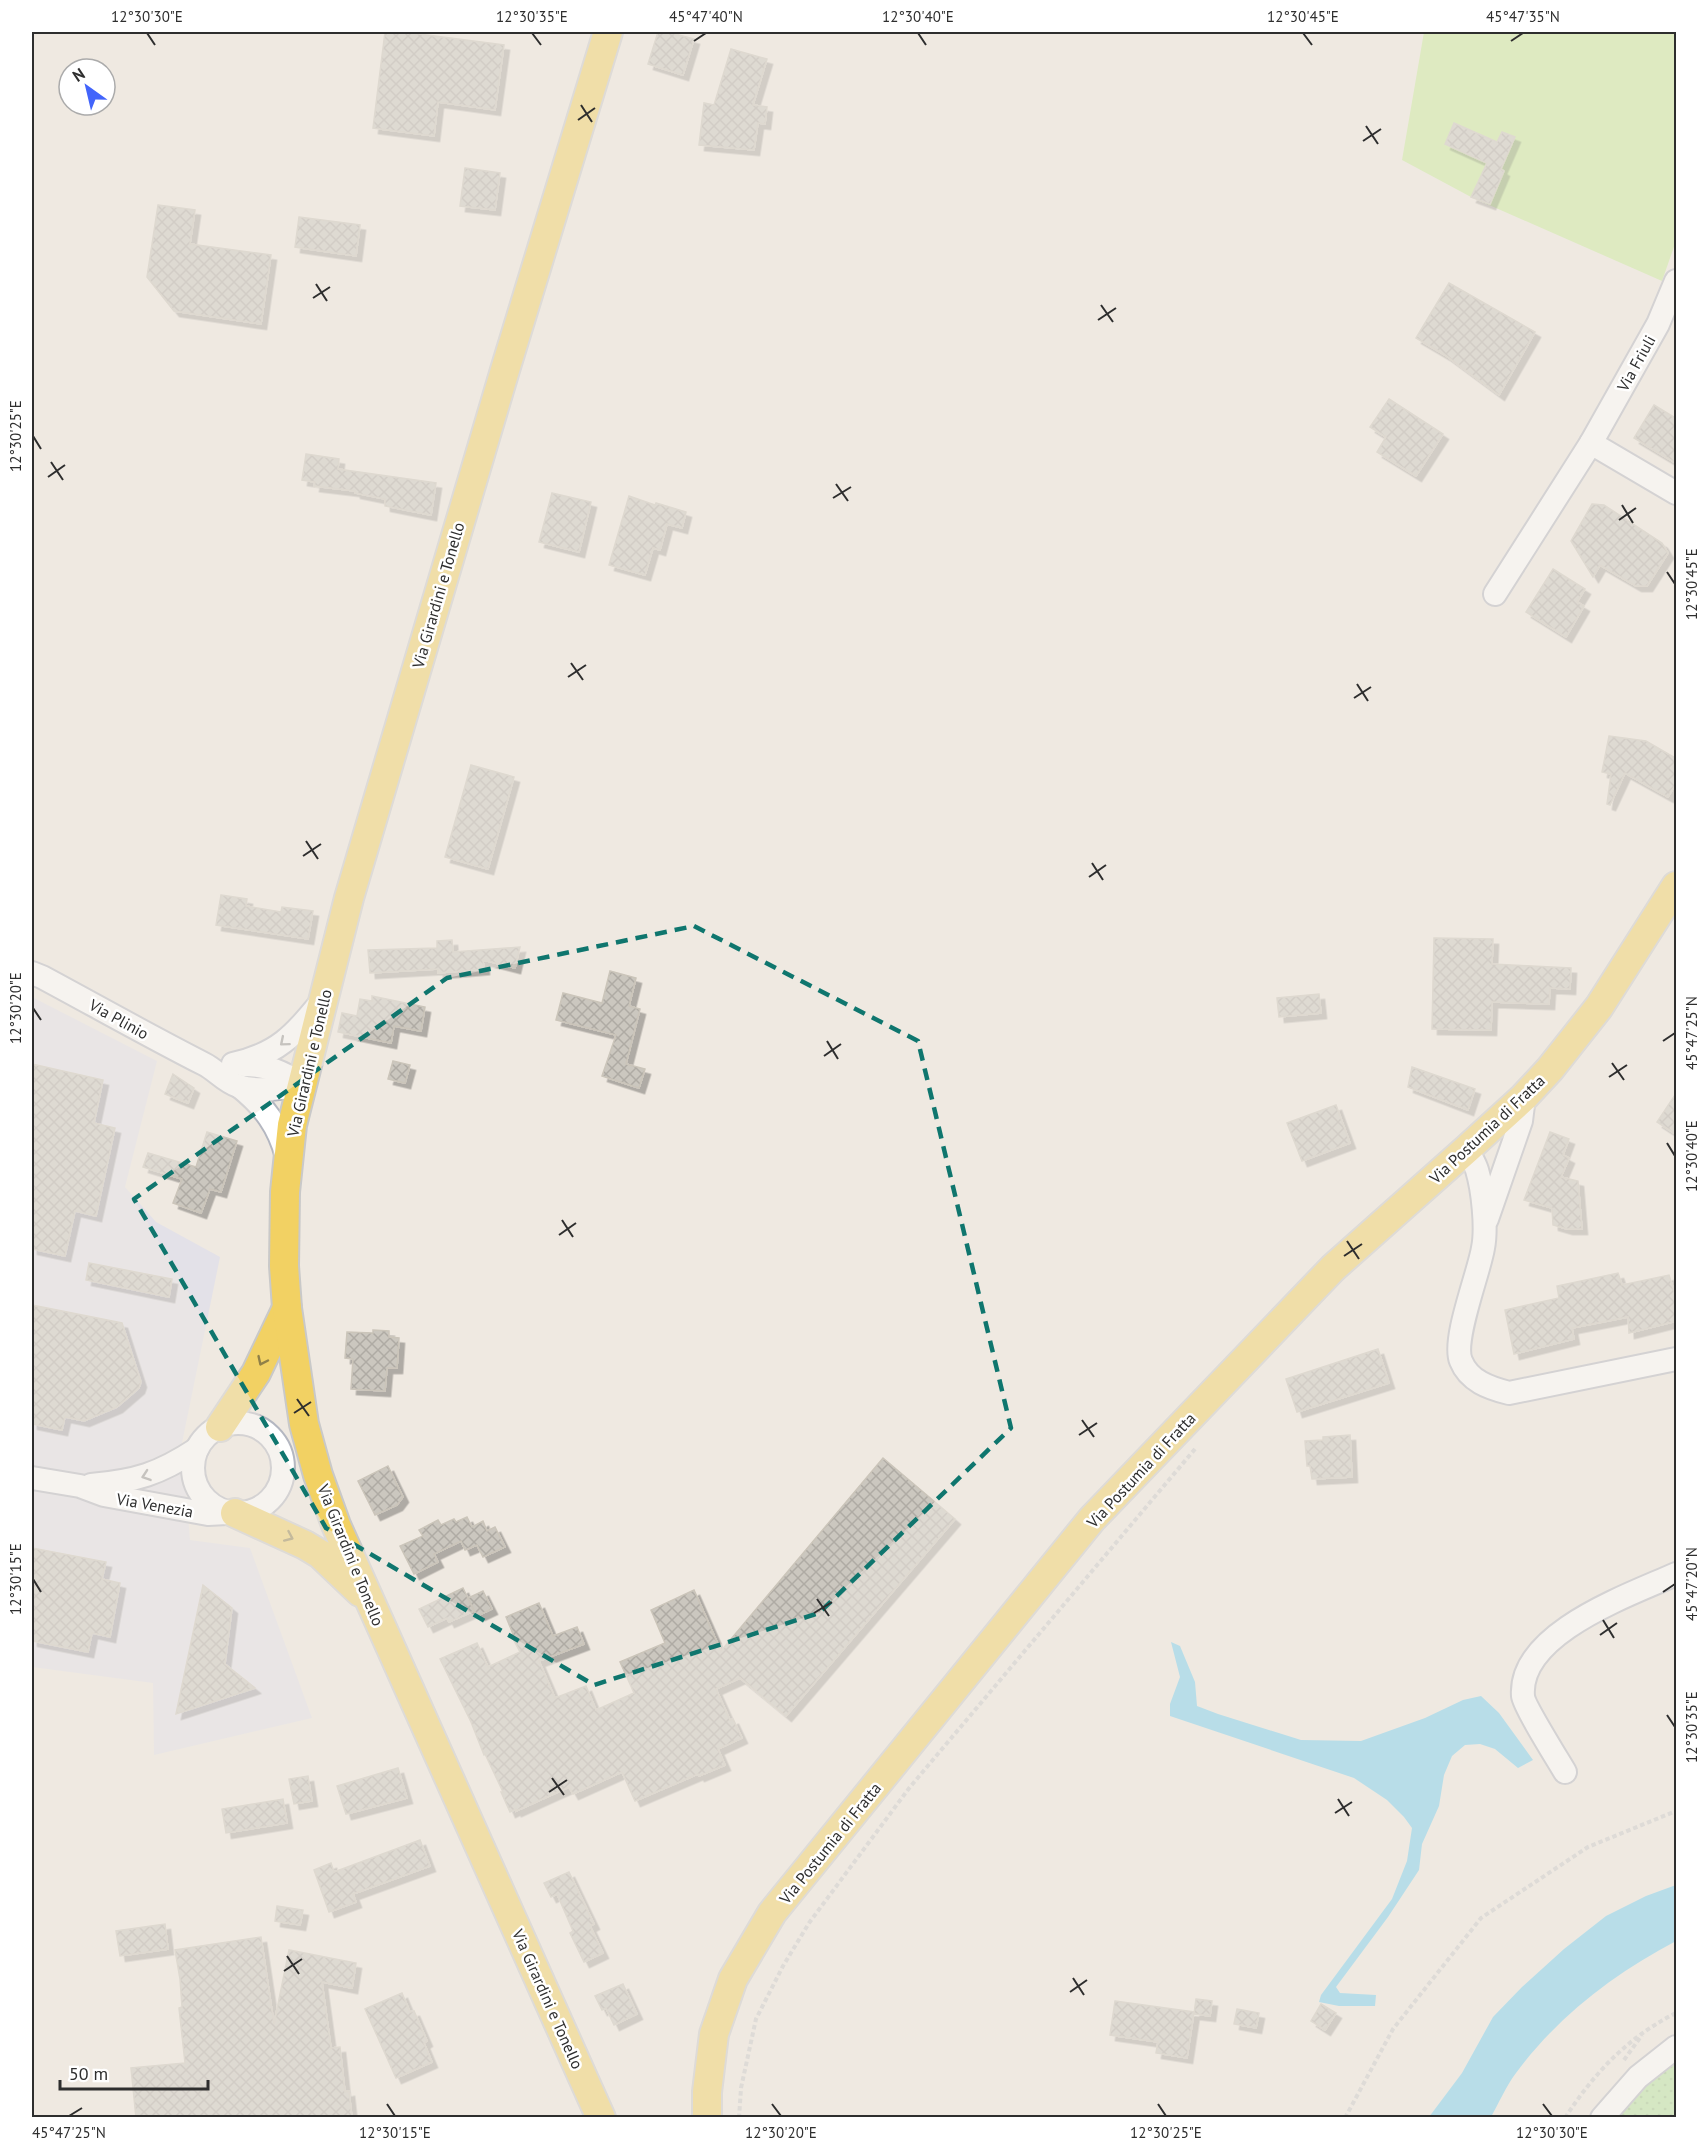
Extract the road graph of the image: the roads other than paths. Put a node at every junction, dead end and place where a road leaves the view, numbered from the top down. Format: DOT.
graph roads {
  1 [pos="608,32"];
  2 [pos="1677,281"];
  3 [pos="1591,443"];
  4 [pos="1677,493"];
  5 [pos="1495,594"];
  6 [pos="1677,886"];
  7 [pos="32,973"];
  8 [pos="323,1000"];
  9 [pos="236,1075"];
  10 [pos="301,1084"];
  11 [pos="1524,1097"];
  12 [pos="1467,1149"];
  13 [pos="288,1160"];
  14 [pos="1485,1224"];
  15 [pos="287,1308"];
  16 [pos="1677,1359"];
  17 [pos="220,1427"];
  18 [pos="197,1449"];
  19 [pos="32,1478"];
  20 [pos="80,1486"];
  21 [pos="233,1513"];
  22 [pos="1677,1574"];
  23 [pos="370,1602"];
  24 [pos="1566,1773"];
  25 [pos="1677,2047"];
  26 [pos="707,2105"];
  27 [pos="602,2115"];
  28 [pos="693,2118"];
  29 [pos="1602,2118"];
  1 -- 8 [label="main road, Via Girardini e Tonello"];
  2 -- 3 [label="street, Via Friuli"];
  3 -- 4 [label="street"];
  3 -- 5 [label="street, Via Friuli"];
  6 -- 11 [label="main road, Via Postumia di Fratta"];
  7 -- 9 [label="street, Via Plinio"];
  8 -- 9 [label="street, one-way"];
  8 -- 10 [label="main road, Via Girardini e Tonello"];
  9 -- 10 [label="street, Via Plinio"];
  9 -- 13 [label="street"];
  10 -- 13 [label="main road, Via Girardini e Tonello"];
  11 -- 12 [label="main road, Via Postumia di Fratta"];
  11 -- 14 [label="street"];
  12 -- 14 [label="street"];
  12 -- 26 [label="main road, Via Postumia di Fratta"];
  13 -- 15 [label="main road, Via Girardini e Tonello"];
  14 -- 16 [label="street"];
  15 -- 17 [label="main road, one-way"];
  15 -- 23 [label="main road, Via Girardini e Tonello"];
  17 -- 18 [label="street"];
  17 -- 21 [label="street"];
  18 -- 20 [label="street, Via Venezia, one-way"];
  18 -- 21 [label="street"];
  19 -- 20 [label="street, Via Venezia"];
  20 -- 21 [label="street, Via Venezia"];
  21 -- 23 [label="main road, one-way"];
  22 -- 24 [label="street"];
  23 -- 27 [label="main road, Via Girardini e Tonello"];
  25 -- 29 [label="street"];
  26 -- 28 [label="main road"];
}
